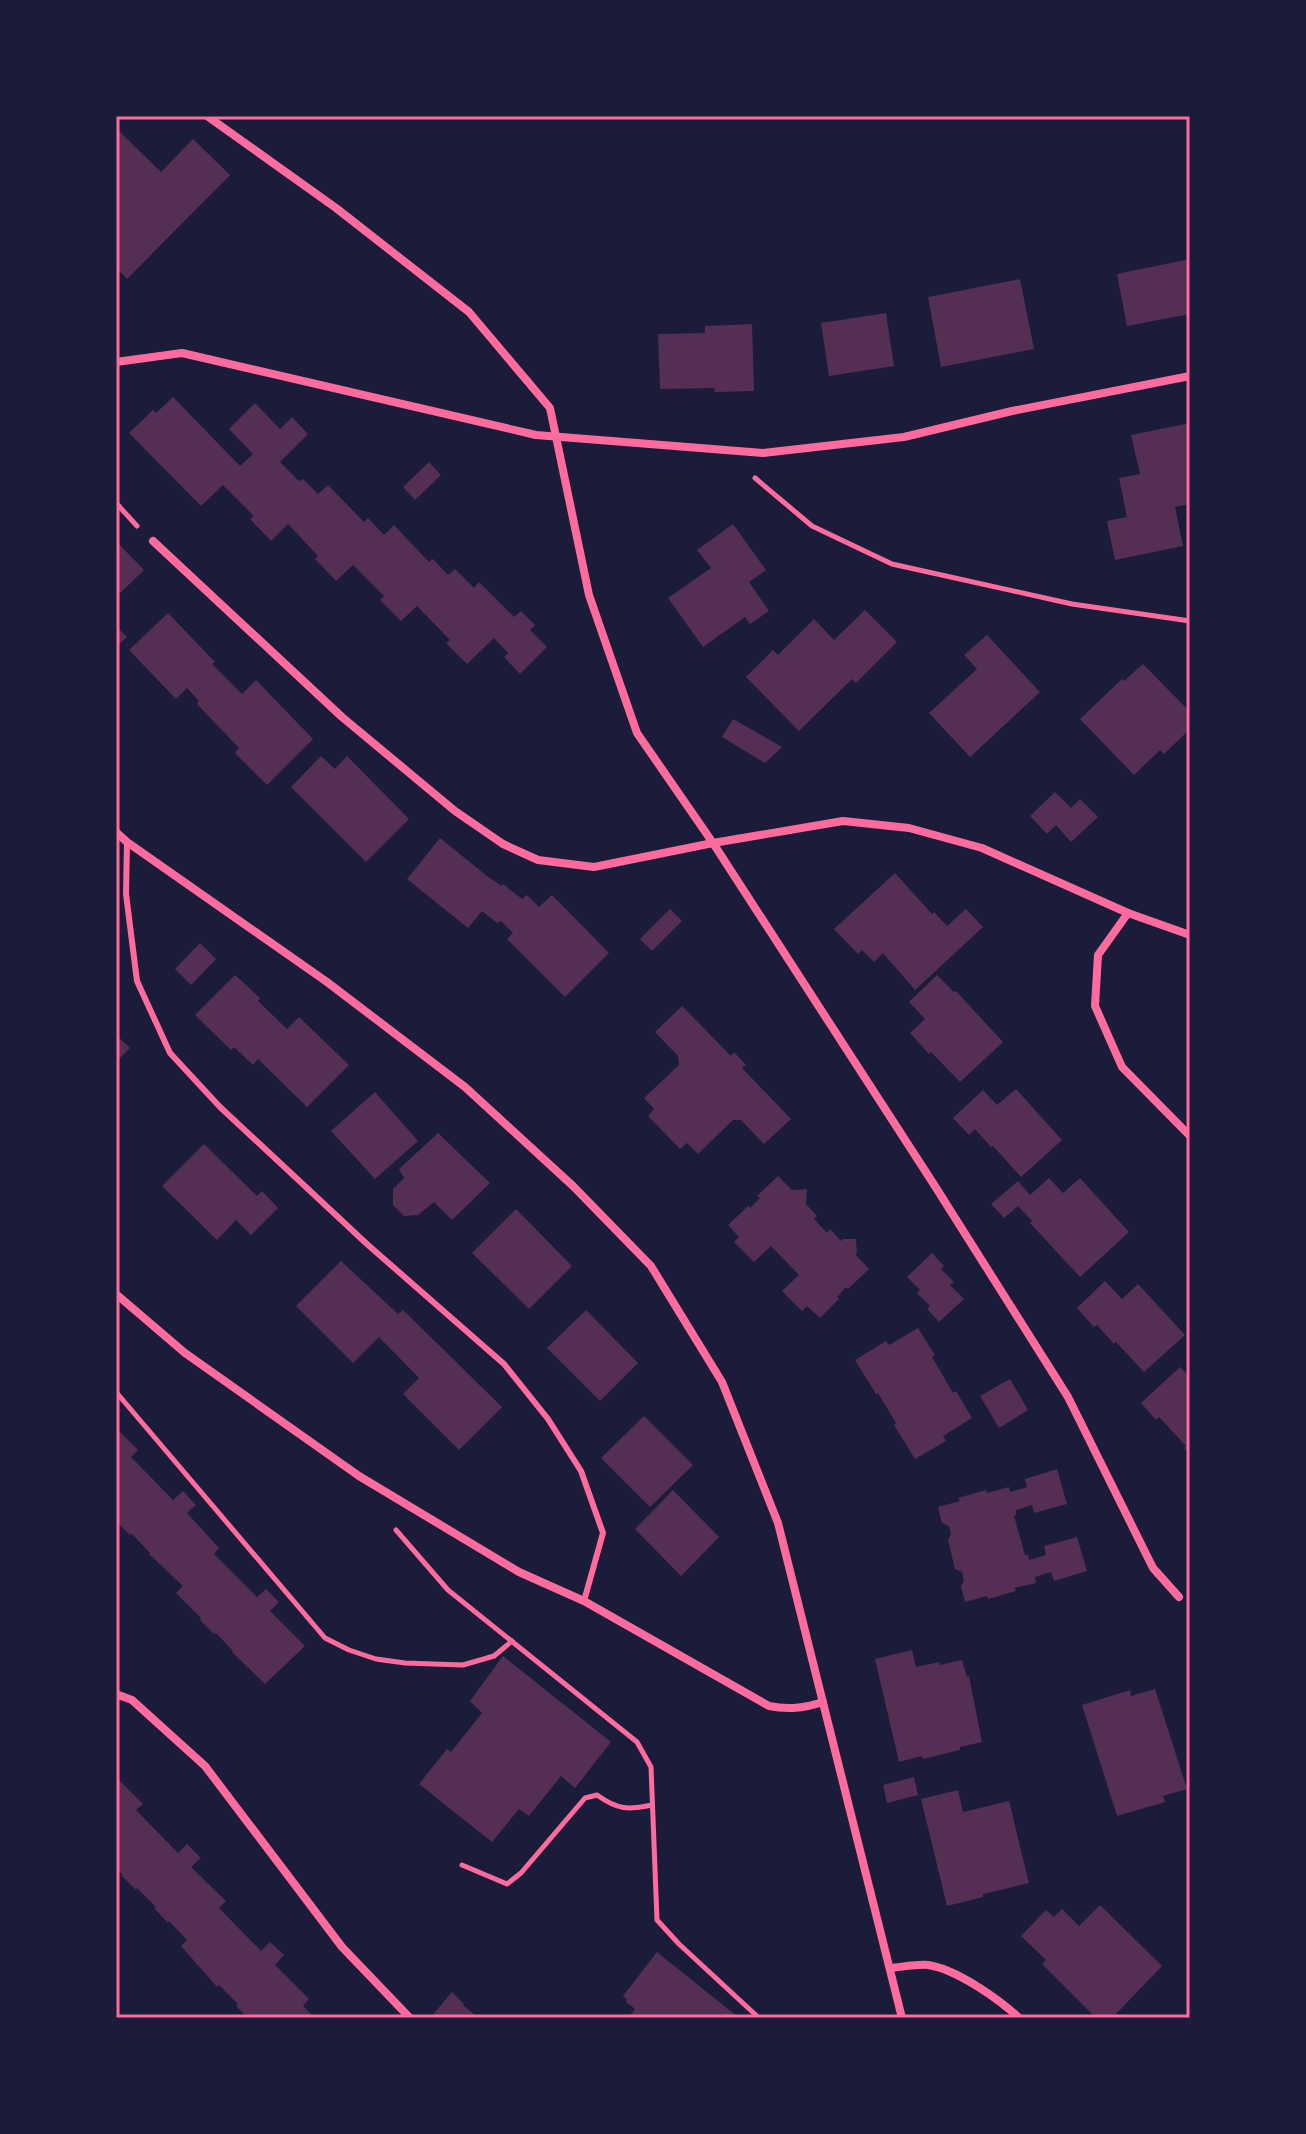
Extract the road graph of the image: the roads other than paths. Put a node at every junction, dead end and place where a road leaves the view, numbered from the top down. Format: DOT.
graph roads {
  1 [pos="207,116"];
  2 [pos="116,362"];
  3 [pos="1190,376"];
  4 [pos="557,436"];
  5 [pos="153,541"];
  6 [pos="116,832"];
  7 [pos="127,842"];
  8 [pos="713,843"];
  9 [pos="1128,913"];
  10 [pos="1190,935"];
  11 [pos="1190,1136"];
  12 [pos="116,1294"];
  13 [pos="1179,1597"];
  14 [pos="584,1601"];
  15 [pos="116,1694"];
  16 [pos="823,1702"];
  17 [pos="890,1968"];
  18 [pos="410,2018"];
  19 [pos="902,2018"];
  20 [pos="1019,2018"];
  1 -- 4 [label="street"];
  2 -- 4 [label="street"];
  3 -- 4 [label="street"];
  4 -- 8 [label="street"];
  5 -- 8 [label="street"];
  6 -- 7 [label="street"];
  7 -- 14 [label="lane"];
  7 -- 16 [label="street"];
  8 -- 9 [label="street"];
  8 -- 13 [label="street"];
  9 -- 10 [label="street"];
  9 -- 11 [label="street"];
  12 -- 14 [label="street"];
  14 -- 16 [label="street"];
  15 -- 18 [label="street"];
  16 -- 17 [label="street"];
  17 -- 19 [label="street"];
  17 -- 20 [label="street"];
}
